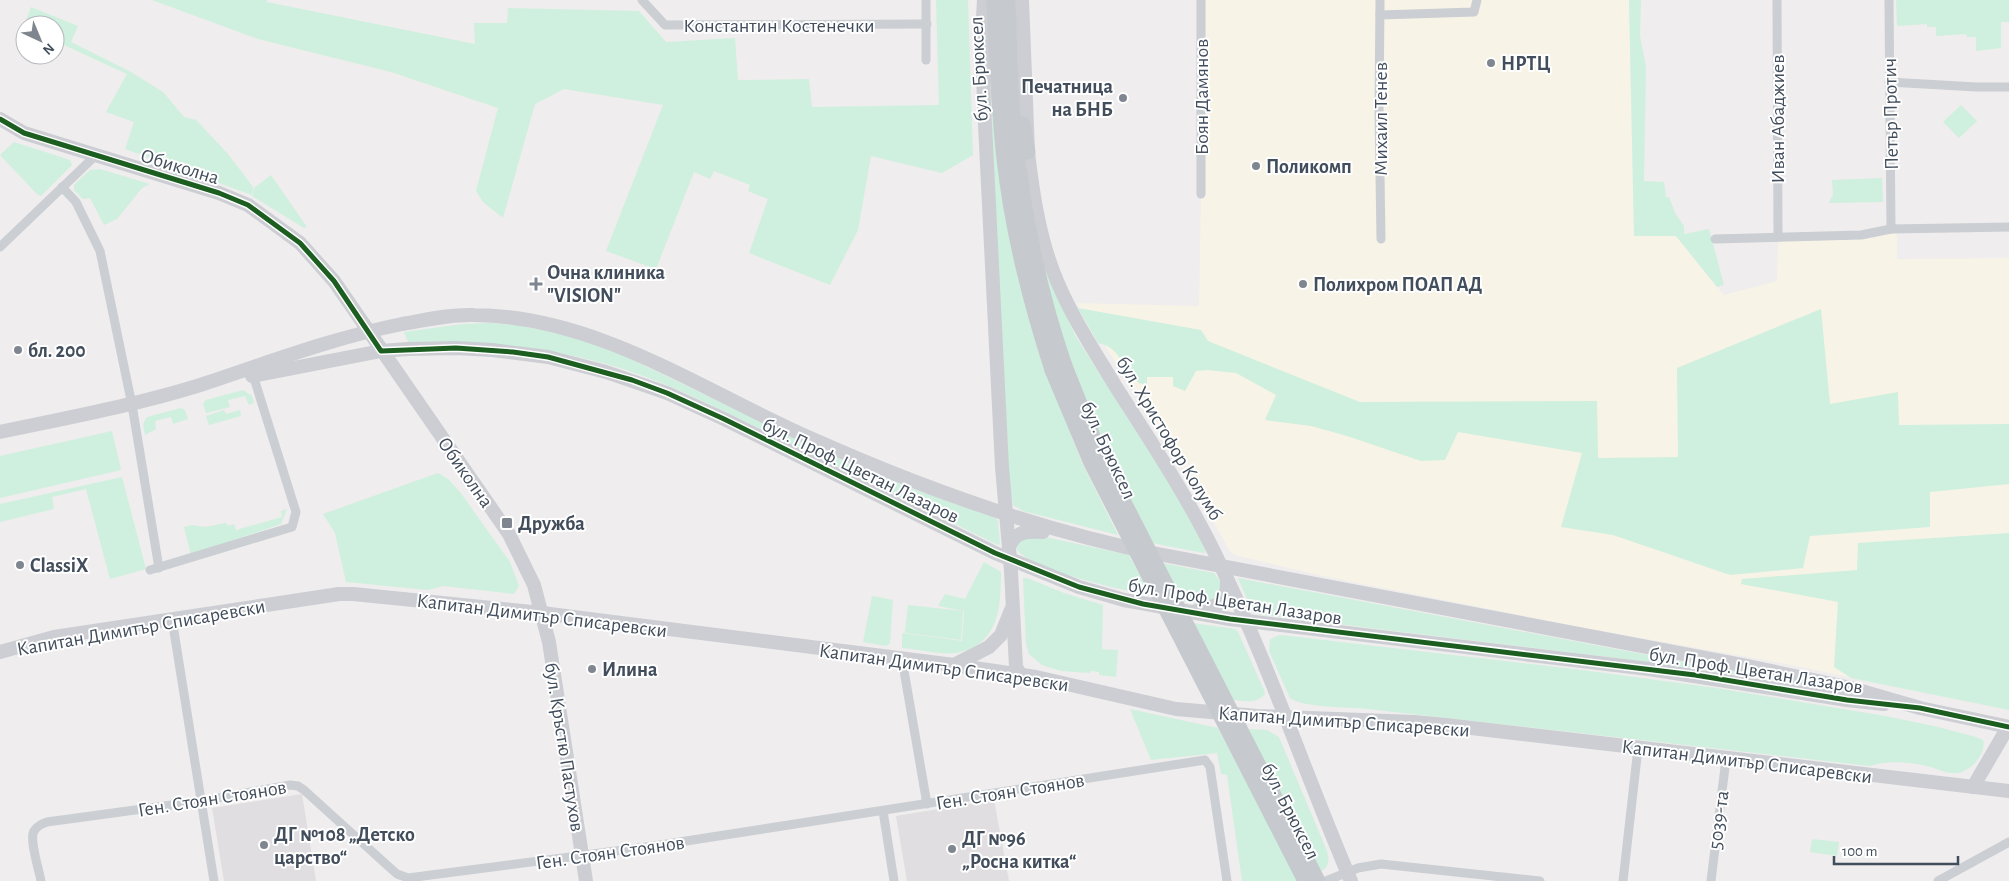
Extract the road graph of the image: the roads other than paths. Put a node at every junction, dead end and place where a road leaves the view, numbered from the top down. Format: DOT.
graph roads {
  1 [pos="642,0"];
  2 [pos="926,0"];
  3 [pos="984,0"];
  4 [pos="994,0"];
  5 [pos="1008,0"];
  6 [pos="1022,0"];
  7 [pos="1201,0"];
  8 [pos="1380,0"];
  9 [pos="1477,0"];
  10 [pos="1777,0"];
  11 [pos="1889,0"];
  12 [pos="1380,15"];
  13 [pos="926,24"];
  14 [pos="1010,56"];
  15 [pos="926,60"];
  16 [pos="1889,82"];
  17 [pos="2009,87"];
  18 [pos="0,119"];
  19 [pos="1028,152"];
  20 [pos="95,156"];
  21 [pos="62,187"];
  22 [pos="1201,194"];
  23 [pos="2009,227"];
  24 [pos="1891,229"];
  25 [pos="1778,238"];
  26 [pos="1381,239"];
  27 [pos="1715,240"];
  28 [pos="0,247"];
  29 [pos="368,331"];
  30 [pos="381,351"];
  31 [pos="1058,368"];
  32 [pos="253,376"];
  33 [pos="193,387"];
  34 [pos="132,404"];
  35 [pos="0,432"];
  36 [pos="1002,467"];
  37 [pos="962,500"];
  38 [pos="1006,515"];
  39 [pos="1069,534"];
  40 [pos="1009,554"];
  41 [pos="1221,565"];
  42 [pos="1227,579"];
  43 [pos="1013,606"];
  44 [pos="1188,612"];
  45 [pos="542,613"];
  46 [pos="172,619"];
  47 [pos="1245,621"];
  48 [pos="1283,626"];
  49 [pos="0,652"];
  50 [pos="1259,654"];
  51 [pos="902,659"];
  52 [pos="954,665"];
  53 [pos="1020,674"];
  54 [pos="1920,708"];
  55 [pos="1285,718"];
  56 [pos="2008,727"];
  57 [pos="1638,748"];
  58 [pos="1726,758"];
  59 [pos="1973,787"];
  60 [pos="2009,791"];
  61 [pos="201,801"];
  62 [pos="926,804"];
  63 [pos="883,811"];
  64 [pos="2009,842"];
  65 [pos="583,856"];
  66 [pos="1350,876"];
  67 [pos="41,881"];
  68 [pos="214,881"];
  69 [pos="586,881"];
  70 [pos="894,881"];
  71 [pos="1227,881"];
  72 [pos="1305,881"];
  73 [pos="1318,881"];
  74 [pos="1326,881"];
  75 [pos="1540,881"];
  76 [pos="1623,881"];
  77 [pos="1711,881"];
  78 [pos="1938,881"];
  1 -- 13 [label="street, Константин Костенечки"];
  2 -- 13 [label="street"];
  3 -- 36 [label="main road"];
  4 -- 31 [label="main road, бул. Брюксел"];
  5 -- 14 [label="main road"];
  6 -- 19 [label="main road, бул. Христофор Колумб"];
  7 -- 22 [label="street, Боян Дамянов"];
  8 -- 12 [label="street, Михаил Тенев"];
  9 -- 12 [label="street"];
  10 -- 25 [label="street, Иван Абаджиев"];
  11 -- 16 [label="street, Петър Протич"];
  12 -- 26 [label="street, Михаил Тенев"];
  13 -- 15 [label="street"];
  14 -- 19 [label="main road"];
  14 -- 31 [label="main road, бул. Брюксел"];
  16 -- 17 [label="street"];
  16 -- 24 [label="street, Петър Протич"];
  18 -- 20 [label="main road, Обиколна"];
  19 -- 41 [label="main road, бул. Христофор Колумб"];
  20 -- 21 [label="street"];
  20 -- 29 [label="main road, Обиколна"];
  21 -- 28 [label="street"];
  21 -- 34 [label="street"];
  23 -- 24 [label="street"];
  24 -- 25 [label="street"];
  25 -- 27 [label="street"];
  29 -- 30 [label="main road, Обиколна"];
  29 -- 33 [label="main road, бул. Проф. Цветан Лазаров"];
  29 -- 37 [label="main road, бул. Проф. Цветан Лазаров"];
  30 -- 32 [label="main road, бул. Проф. Цветан Лазаров"];
  30 -- 40 [label="main road, бул. Проф. Цветан Лазаров"];
  30 -- 45 [label="main road, Обиколна"];
  31 -- 72 [label="main road, бул. Брюксел, bridge"];
  31 -- 73 [label="main road, бул. Брюксел, bridge"];
  32 -- 33 [label="main road, бул. Проф. Цветан Лазаров"];
  32 -- 34 [label="street"];
  33 -- 34 [label="main road, бул. Проф. Цветан Лазаров"];
  34 -- 35 [label="main road, бул. Проф. Цветан Лазаров"];
  36 -- 37 [label="main road"];
  36 -- 38 [label="main road"];
  37 -- 38 [label="main road, бул. Проф. Цветан Лазаров"];
  38 -- 39 [label="main road, бул. Проф. Цветан Лазаров"];
  38 -- 40 [label="main road"];
  39 -- 40 [label="main road"];
  39 -- 41 [label="main road, бул. Проф. Цветан Лазаров"];
  40 -- 43 [label="main road"];
  40 -- 44 [label="main road, бул. Проф. Цветан Лазаров"];
  41 -- 42 [label="main road, бул. Христофор Колумб"];
  41 -- 54 [label="main road, бул. Проф. Цветан Лазаров"];
  42 -- 44 [label="main road"];
  42 -- 47 [label="main road, бул. Христофор Колумб"];
  43 -- 52 [label="main road"];
  43 -- 53 [label="main road"];
  44 -- 47 [label="main road, бул. Проф. Цветан Лазаров"];
  45 -- 46 [label="main road, Капитан Димитър Списаревски"];
  45 -- 51 [label="main road, Капитан Димитър Списаревски"];
  45 -- 65 [label="main road, бул. Кръстю Пастухов"];
  46 -- 49 [label="main road, Капитан Димитър Списаревски"];
  46 -- 61 [label="street"];
  47 -- 48 [label="main road, бул. Проф. Цветан Лазаров"];
  47 -- 50 [label="main road, бул. Христофор Колумб"];
  48 -- 50 [label="main road"];
  48 -- 54 [label="main road, бул. Проф. Цветан Лазаров"];
  50 -- 55 [label="main road, бул. Христофор Колумб"];
  51 -- 52 [label="main road, Капитан Димитър Списаревски"];
  51 -- 62 [label="street"];
  52 -- 53 [label="main road, Капитан Димитър Списаревски"];
  53 -- 55 [label="main road, Капитан Димитър Списаревски"];
  54 -- 56 [label="main road, бул. Проф. Цветан Лазаров"];
  55 -- 57 [label="main road, Капитан Димитър Списаревски"];
  55 -- 66 [label="main road, бул. Христофор Колумб"];
  56 -- 59 [label="main road"];
  57 -- 58 [label="main road, Капитан Димитър Списаревски"];
  57 -- 76 [label="street"];
  58 -- 59 [label="main road, Капитан Димитър Списаревски"];
  58 -- 77 [label="street, 5039-та"];
  59 -- 60 [label="main road, Капитан Димитър Списаревски"];
  61 -- 65 [label="street, Ген. Стоян Стоянов"];
  61 -- 67 [label="street, Ген. Стоян Стоянов"];
  61 -- 68 [label="street"];
  62 -- 63 [label="street, Ген. Стоян Стоянов"];
  62 -- 71 [label="street, Ген. Стоян Стоянов"];
  63 -- 65 [label="street, Ген. Стоян Стоянов"];
  63 -- 70 [label="street"];
  64 -- 78 [label="street"];
  65 -- 69 [label="main road, бул. Кръстю Пастухов"];
  66 -- 74 [label="street"];
  66 -- 75 [label="street"];
}
